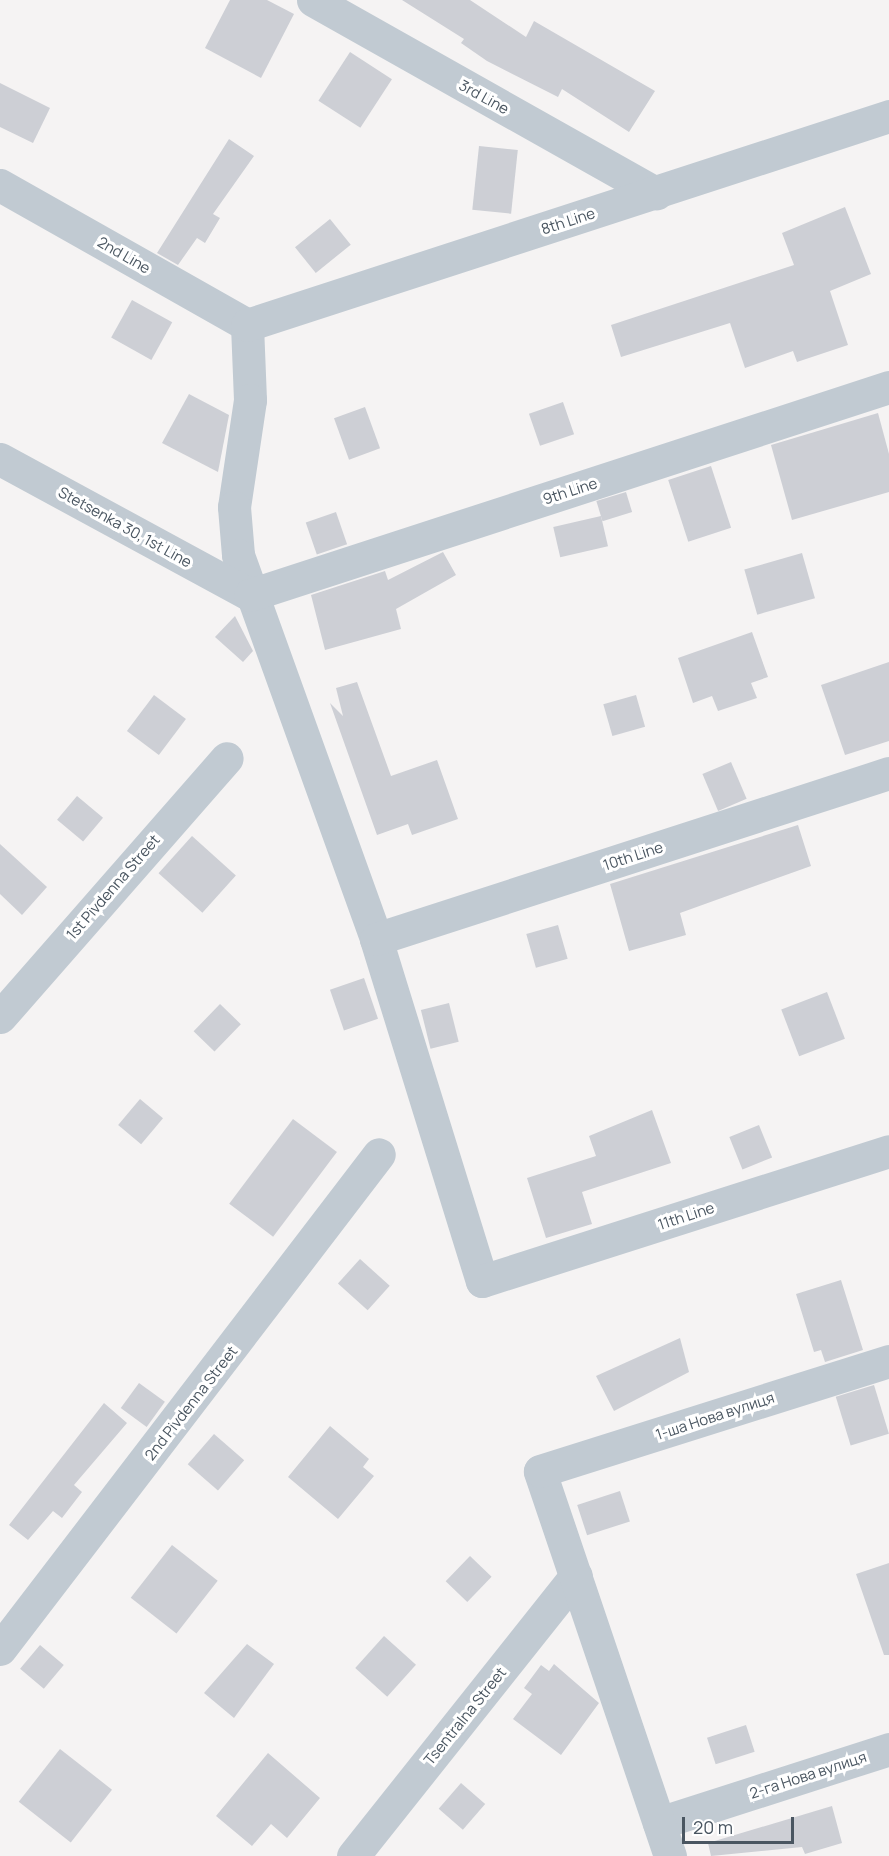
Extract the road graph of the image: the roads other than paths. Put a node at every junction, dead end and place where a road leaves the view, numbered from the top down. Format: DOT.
graph roads {
  1 [pos="313,0"];
  2 [pos="889,116"];
  3 [pos="0,185"];
  4 [pos="656,193"];
  5 [pos="247,325"];
  6 [pos="889,387"];
  7 [pos="0,459"];
  8 [pos="250,595"];
  9 [pos="226,758"];
  10 [pos="889,773"];
  11 [pos="376,939"];
  12 [pos="0,1017"];
  13 [pos="889,1151"];
  14 [pos="379,1154"];
  15 [pos="889,1361"];
  16 [pos="576,1576"];
  17 [pos="0,1649"];
  18 [pos="889,1749"];
  19 [pos="659,1823"];
  20 [pos="353,1856"];
  21 [pos="670,1856"];
  1 -- 4 [label="street, 3rd Line"];
  2 -- 4 [label="street, 8th Line"];
  3 -- 5 [label="street, 2nd Line"];
  4 -- 5 [label="street, 8th Line"];
  5 -- 8 [label="street"];
  6 -- 8 [label="street, 9th Line"];
  7 -- 8 [label="street, Stetsenka 30, 1st Line"];
  8 -- 11 [label="street"];
  9 -- 12 [label="street, 1st Pivdenna Street"];
  10 -- 11 [label="street, 10th Line"];
  11 -- 13 [label="street, 11th Line"];
  14 -- 17 [label="street, 2nd Pivdenna Street"];
  15 -- 16 [label="street, 1-ша Нова вулиця"];
  16 -- 19 [label="street"];
  16 -- 20 [label="street, Tsentralna Street"];
  18 -- 19 [label="street, 2-га Нова вулиця"];
  19 -- 21 [label="street"];
}
